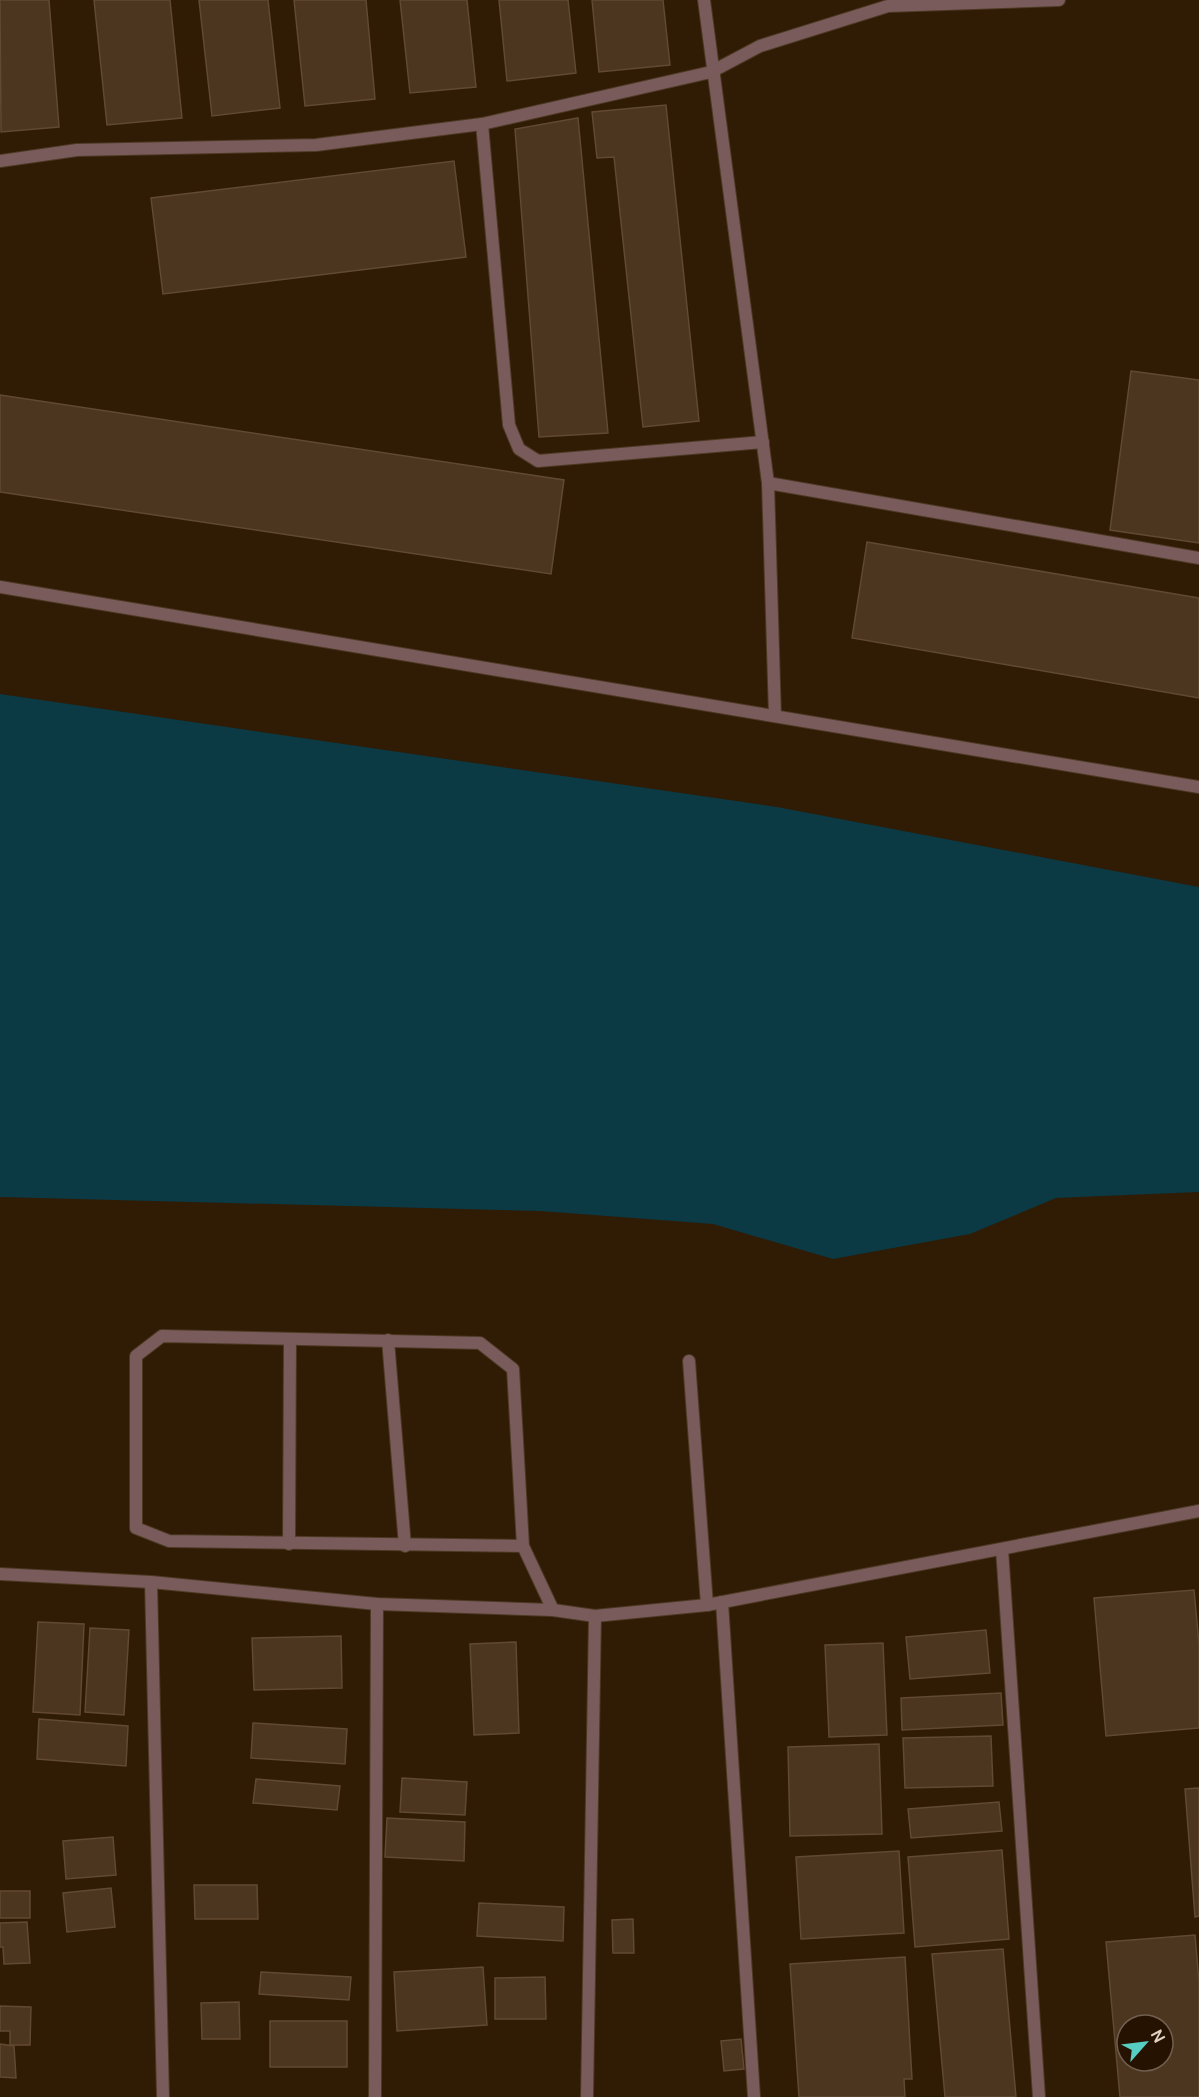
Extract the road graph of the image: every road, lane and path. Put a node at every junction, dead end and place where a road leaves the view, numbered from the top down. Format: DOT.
graph roads {
  1 [pos="704,0"];
  2 [pos="1059,0"];
  3 [pos="711,72"];
  4 [pos="482,124"];
  5 [pos="0,161"];
  6 [pos="763,442"];
  7 [pos="768,483"];
  8 [pos="1199,558"];
  9 [pos="0,587"];
  10 [pos="775,716"];
  11 [pos="1199,787"];
  12 [pos="290,1339"];
  13 [pos="388,1340"];
  14 [pos="689,1361"];
  15 [pos="1199,1511"];
  16 [pos="289,1544"];
  17 [pos="405,1546"];
  18 [pos="523,1546"];
  19 [pos="1002,1549"];
  20 [pos="0,1574"];
  21 [pos="151,1582"];
  22 [pos="722,1602"];
  23 [pos="377,1604"];
  24 [pos="707,1605"];
  25 [pos="554,1610"];
  26 [pos="595,1616"];
  27 [pos="163,2097"];
  28 [pos="375,2097"];
  29 [pos="587,2097"];
  30 [pos="754,2097"];
  31 [pos="1040,2097"];
  1 -- 3 [label="street"];
  2 -- 3 [label="street"];
  3 -- 4 [label="street"];
  3 -- 6 [label="street"];
  4 -- 5 [label="street"];
  4 -- 6 [label="street"];
  6 -- 7 [label="street"];
  7 -- 8 [label="street"];
  7 -- 10 [label="street"];
  9 -- 10 [label="street"];
  10 -- 11 [label="street"];
  12 -- 13 [label="street"];
  12 -- 16 [label="street"];
  12 -- 16 [label="street"];
  13 -- 17 [label="street"];
  13 -- 18 [label="street"];
  14 -- 24 [label="street"];
  15 -- 19 [label="street"];
  16 -- 17 [label="street"];
  17 -- 18 [label="street"];
  18 -- 25 [label="street"];
  19 -- 22 [label="street"];
  19 -- 31 [label="street"];
  20 -- 21 [label="street"];
  21 -- 23 [label="street"];
  21 -- 27 [label="street"];
  22 -- 24 [label="street"];
  22 -- 30 [label="street"];
  23 -- 25 [label="street"];
  23 -- 28 [label="street"];
  24 -- 26 [label="street"];
  25 -- 26 [label="street"];
  26 -- 29 [label="street"];
}
